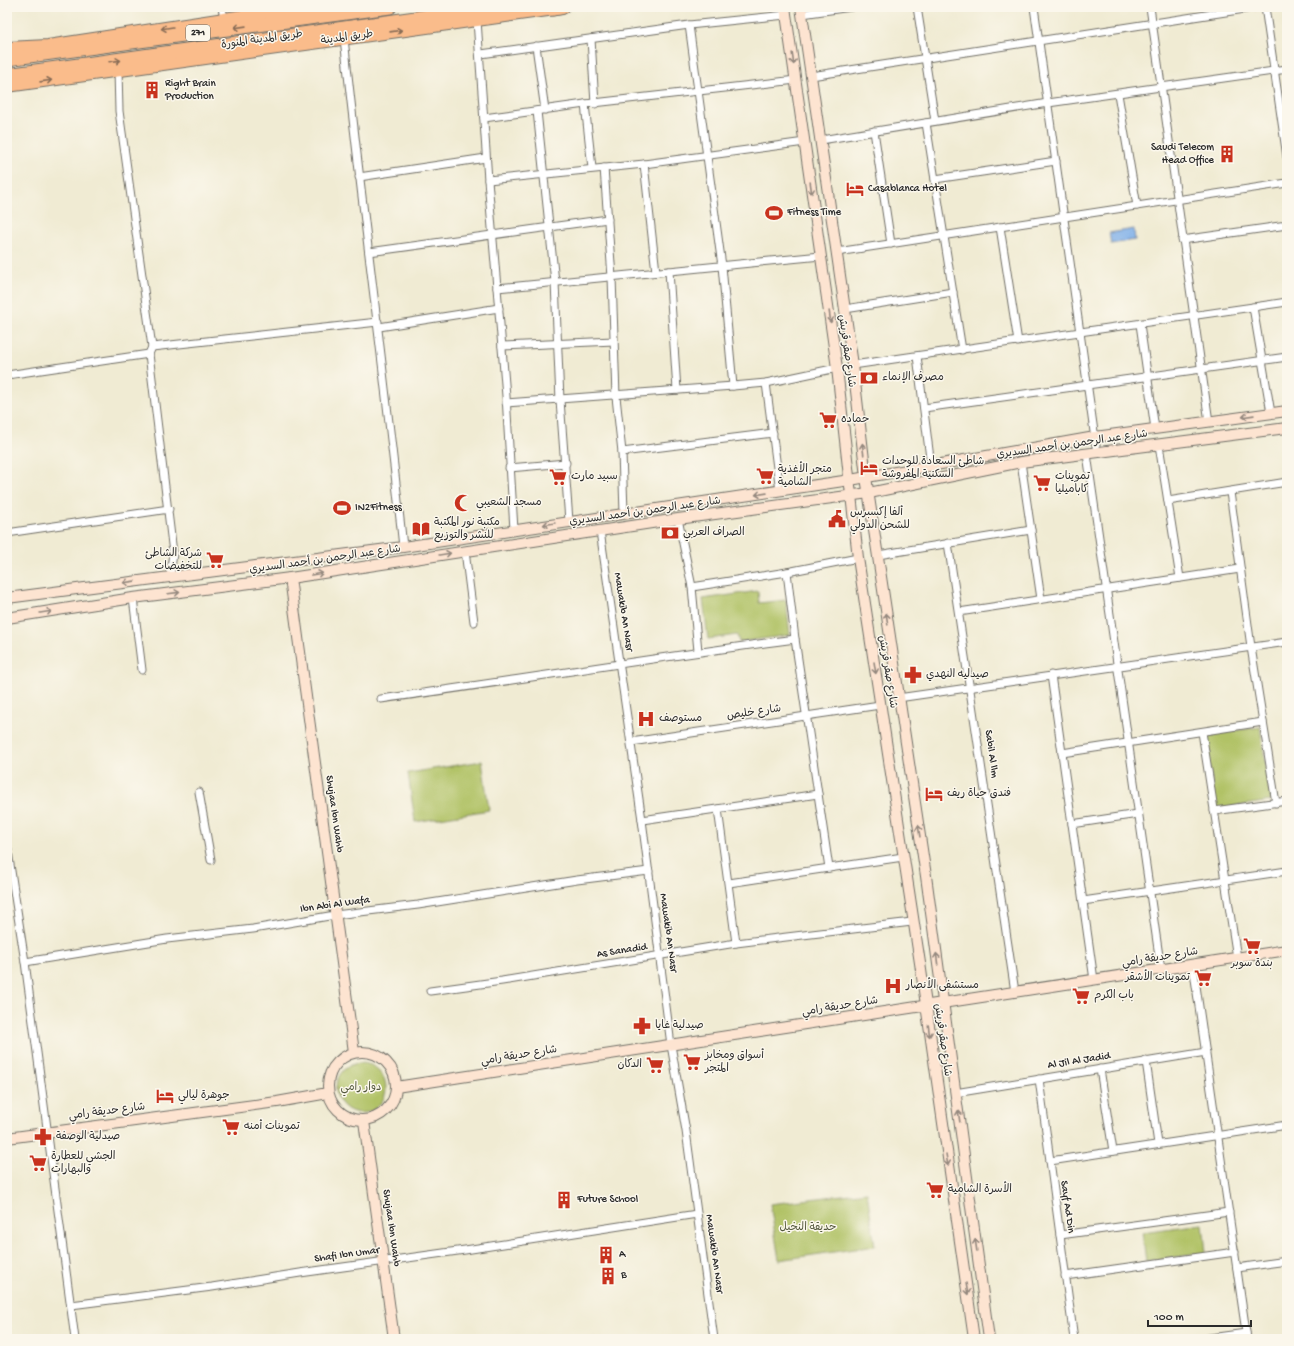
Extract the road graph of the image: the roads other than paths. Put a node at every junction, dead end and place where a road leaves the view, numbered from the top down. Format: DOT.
graph roads {
  1 [pos="302,7"];
  2 [pos="327,7"];
  3 [pos="390,7"];
  4 [pos="494,7"];
  5 [pos="568,7"];
  6 [pos="851,7"];
  7 [pos="917,7"];
  8 [pos="1034,7"];
  9 [pos="1150,7"];
  10 [pos="1258,7"];
  11 [pos="1265,7"];
  12 [pos="558,8"];
  13 [pos="786,11"];
  14 [pos="802,11"];
  15 [pos="223,13"];
  16 [pos="477,20"];
  17 [pos="1152,23"];
  18 [pos="256,25"];
  19 [pos="689,26"];
  20 [pos="344,38"];
  21 [pos="591,39"];
  22 [pos="806,40"];
  23 [pos="1039,41"];
  24 [pos="790,42"];
  25 [pos="293,46"];
  26 [pos="536,46"];
  27 [pos="7,48"];
  28 [pos="480,54"];
  29 [pos="136,58"];
  30 [pos="7,59"];
  31 [pos="925,59"];
  32 [pos="1287,69"];
  33 [pos="118,70"];
  34 [pos="1274,71"];
  35 [pos="7,75"];
  36 [pos="811,76"];
  37 [pos="796,80"];
  38 [pos="7,86"];
  39 [pos="1161,87"];
  40 [pos="698,92"];
  41 [pos="1118,94"];
  42 [pos="1048,103"];
  43 [pos="585,104"];
  44 [pos="595,104"];
  45 [pos="541,110"];
  46 [pos="484,118"];
  47 [pos="935,121"];
  48 [pos="926,123"];
  49 [pos="874,131"];
  50 [pos="820,140"];
  51 [pos="805,142"];
  52 [pos="707,156"];
  53 [pos="1287,157"];
  54 [pos="486,158"];
  55 [pos="1056,161"];
  56 [pos="644,164"];
  57 [pos="592,168"];
  58 [pos="604,168"];
  59 [pos="544,174"];
  60 [pos="359,177"];
  61 [pos="935,179"];
  62 [pos="488,180"];
  63 [pos="1287,183"];
  64 [pos="1177,200"];
  65 [pos="1137,206"];
  66 [pos="1064,217"];
  67 [pos="608,219"];
  68 [pos="1287,225"];
  69 [pos="549,227"];
  70 [pos="1000,227"];
  71 [pos="493,235"];
  72 [pos="944,236"];
  73 [pos="1182,240"];
  74 [pos="892,244"];
  75 [pos="369,252"];
  76 [pos="837,252"];
  77 [pos="821,256"];
  78 [pos="722,266"];
  79 [pos="668,271"];
  80 [pos="656,272"];
  81 [pos="612,277"];
  82 [pos="555,282"];
  83 [pos="841,283"];
  84 [pos="825,286"];
  85 [pos="497,288"];
  86 [pos="953,292"];
  87 [pos="1287,302"];
  88 [pos="1253,307"];
  89 [pos="499,308"];
  90 [pos="845,309"];
  91 [pos="1193,316"];
  92 [pos="379,324"];
  93 [pos="1140,324"];
  94 [pos="1080,333"];
  95 [pos="614,341"];
  96 [pos="1018,342"];
  97 [pos="558,344"];
  98 [pos="502,346"];
  99 [pos="150,350"];
  100 [pos="962,350"];
  101 [pos="917,356"];
  102 [pos="1287,356"];
  103 [pos="1262,360"];
  104 [pos="853,365"];
  105 [pos="837,368"];
  106 [pos="1201,368"];
  107 [pos="7,375"];
  108 [pos="1147,376"];
  109 [pos="766,383"];
  110 [pos="1087,384"];
  111 [pos="733,386"];
  112 [pos="677,390"];
  113 [pos="616,397"];
  114 [pos="560,400"];
  115 [pos="506,404"];
  116 [pos="924,408"];
  117 [pos="1287,411"];
  118 [pos="1271,413"];
  119 [pos="1209,422"];
  120 [pos="1287,428"];
  121 [pos="1155,429"];
  122 [pos="773,433"];
  123 [pos="1095,437"];
  124 [pos="1159,444"];
  125 [pos="622,452"];
  126 [pos="1092,453"];
  127 [pos="1021,462"];
  128 [pos="566,464"];
  129 [pos="931,466"];
  130 [pos="510,468"];
  131 [pos="866,477"];
  132 [pos="850,480"];
  133 [pos="1287,482"];
  134 [pos="780,491"];
  135 [pos="1230,492"];
  136 [pos="869,493"];
  137 [pos="852,495"];
  138 [pos="1168,501"];
  139 [pos="169,509"];
  140 [pos="624,514"];
  141 [pos="678,519"];
  142 [pos="569,521"];
  143 [pos="514,530"];
  144 [pos="1030,530"];
  145 [pos="600,531"];
  146 [pos="7,533"];
  147 [pos="948,543"];
  148 [pos="403,547"];
  149 [pos="465,551"];
  150 [pos="878,555"];
  151 [pos="858,558"];
  152 [pos="1240,569"];
  153 [pos="787,572"];
  154 [pos="170,576"];
  155 [pos="290,578"];
  156 [pos="1180,578"];
  157 [pos="692,587"];
  158 [pos="1106,589"];
  159 [pos="74,590"];
  160 [pos="7,598"];
  161 [pos="133,598"];
  162 [pos="1041,599"];
  163 [pos="76,607"];
  164 [pos="959,612"];
  165 [pos="7,618"];
  166 [pos="474,622"];
  167 [pos="795,639"];
  168 [pos="1287,642"];
  169 [pos="1251,647"];
  170 [pos="698,651"];
  171 [pos="620,665"];
  172 [pos="1117,666"];
  173 [pos="142,670"];
  174 [pos="1051,675"];
  175 [pos="970,687"];
  176 [pos="898,698"];
  177 [pos="381,699"];
  178 [pos="880,705"];
  179 [pos="807,716"];
  180 [pos="1263,722"];
  181 [pos="1202,732"];
  182 [pos="631,742"];
  183 [pos="1128,743"];
  184 [pos="1062,753"];
  185 [pos="199,792"];
  186 [pos="818,794"];
  187 [pos="1287,801"];
  188 [pos="1276,803"];
  189 [pos="718,808"];
  190 [pos="1214,811"];
  191 [pos="1138,814"];
  192 [pos="642,820"];
  193 [pos="1072,824"];
  194 [pos="7,845"];
  195 [pos="903,858"];
  196 [pos="211,860"];
  197 [pos="829,868"];
  198 [pos="648,871"];
  199 [pos="1287,871"];
  200 [pos="1225,880"];
  201 [pos="729,883"];
  202 [pos="1149,890"];
  203 [pos="1083,901"];
  204 [pos="335,915"];
  205 [pos="912,922"];
  206 [pos="736,944"];
  207 [pos="1287,950"];
  208 [pos="660,956"];
  209 [pos="1237,958"];
  210 [pos="25,962"];
  211 [pos="1193,965"];
  212 [pos="1161,970"];
  213 [pos="1094,980"];
  214 [pos="430,991"];
  215 [pos="1015,992"];
  216 [pos="942,1003"];
  217 [pos="926,1006"];
  218 [pos="671,1044"];
  219 [pos="354,1052"];
  220 [pos="1206,1052"];
  221 [pos="1146,1061"];
  222 [pos="1100,1069"];
  223 [pos="1039,1079"];
  224 [pos="396,1087"];
  225 [pos="328,1093"];
  226 [pos="956,1093"];
  227 [pos="364,1121"];
  228 [pos="1287,1125"];
  229 [pos="48,1132"];
  230 [pos="1218,1135"];
  231 [pos="7,1138"];
  232 [pos="1158,1144"];
  233 [pos="1113,1151"];
  234 [pos="1050,1161"];
  235 [pos="1229,1212"];
  236 [pos="697,1214"];
  237 [pos="1060,1235"];
  238 [pos="1235,1252"];
  239 [pos="1287,1260"];
  240 [pos="384,1261"];
  241 [pos="1237,1268"];
  242 [pos="1066,1276"];
  243 [pos="71,1305"];
  244 [pos="1247,1336"];
  245 [pos="75,1339"];
  246 [pos="394,1339"];
  247 [pos="714,1339"];
  248 [pos="974,1339"];
  249 [pos="989,1339"];
  250 [pos="1074,1339"];
  251 [pos="1203,1339"];
  1 -- 15 [label="main road"];
  2 -- 18 [label="main road"];
  3 -- 18 [label="highway, طريق المدينة المنورة / 271"];
  4 -- 29 [label="highway, طريق المدينة المنورة / 271"];
  5 -- 12 [label="main road, طريق المدينة"];
  6 -- 14 [label="street"];
  7 -- 31 [label="street"];
  8 -- 23 [label="street"];
  9 -- 17 [label="street"];
  10 -- 17 [label="street"];
  11 -- 34 [label="street"];
  12 -- 16 [label="main road, طريق المدينة"];
  13 -- 19 [label="street"];
  13 -- 24 [label="street, شارع صقر قريش"];
  14 -- 22 [label="street, شارع صقر قريش"];
  15 -- 27 [label="main road, one-way"];
  20 -- 16 [label="main road, طريق المدينة, one-way"];
  16 -- 28 [label="street"];
  17 -- 23 [label="street"];
  17 -- 39 [label="street"];
  18 -- 30 [label="highway, طريق المدينة المنورة / 271, one-way"];
  19 -- 21 [label="street"];
  19 -- 40 [label="street"];
  20 -- 25 [label="main road, طريق المدينة"];
  20 -- 60 [label="street"];
  21 -- 26 [label="street"];
  21 -- 44 [label="street"];
  22 -- 24 [label="street"];
  22 -- 36 [label="street, شارع صقر قريش"];
  23 -- 31 [label="street"];
  23 -- 42 [label="street"];
  24 -- 37 [label="street, شارع صقر قريش, one-way"];
  25 -- 29 [label="main road"];
  25 -- 33 [label="main road, طريق المدينة"];
  26 -- 28 [label="street"];
  26 -- 45 [label="street"];
  28 -- 46 [label="street"];
  35 -- 29 [label="highway, طريق المدينة المنورة / 271, one-way"];
  31 -- 36 [label="street"];
  31 -- 47 [label="street"];
  32 -- 34 [label="street"];
  38 -- 33 [label="main road, طريق المدينة, one-way"];
  33 -- 99 [label="street"];
  34 -- 39 [label="street"];
  34 -- 53 [label="street"];
  36 -- 50 [label="street, شارع صقر قريش"];
  37 -- 40 [label="street"];
  37 -- 51 [label="street, شارع صقر قريش"];
  39 -- 41 [label="street"];
  39 -- 64 [label="street"];
  40 -- 44 [label="street"];
  40 -- 52 [label="street"];
  41 -- 42 [label="street"];
  41 -- 65 [label="street"];
  42 -- 47 [label="street"];
  42 -- 55 [label="street"];
  43 -- 44 [label="street"];
  43 -- 45 [label="street"];
  43 -- 57 [label="street"];
  45 -- 46 [label="street"];
  45 -- 59 [label="street"];
  46 -- 54 [label="street"];
  47 -- 48 [label="street"];
  48 -- 49 [label="street"];
  48 -- 61 [label="street"];
  49 -- 50 [label="street"];
  49 -- 74 [label="street"];
  50 -- 76 [label="street, شارع صقر قريش"];
  51 -- 52 [label="street"];
  51 -- 77 [label="street, شارع صقر قريش, one-way"];
  52 -- 56 [label="street"];
  52 -- 78 [label="street"];
  54 -- 60 [label="street"];
  54 -- 62 [label="street"];
  55 -- 61 [label="street"];
  55 -- 66 [label="street"];
  56 -- 58 [label="street"];
  56 -- 80 [label="street"];
  57 -- 58 [label="street"];
  57 -- 59 [label="street"];
  58 -- 67 [label="street"];
  59 -- 62 [label="street"];
  59 -- 69 [label="street"];
  60 -- 75 [label="street"];
  61 -- 72 [label="street"];
  62 -- 71 [label="street"];
  63 -- 64 [label="street"];
  64 -- 65 [label="street"];
  64 -- 73 [label="street"];
  65 -- 66 [label="street"];
  66 -- 70 [label="street"];
  66 -- 94 [label="street"];
  67 -- 69 [label="street"];
  67 -- 81 [label="street"];
  68 -- 73 [label="street"];
  69 -- 71 [label="street"];
  69 -- 82 [label="street"];
  70 -- 72 [label="street"];
  70 -- 96 [label="street"];
  71 -- 75 [label="street"];
  71 -- 85 [label="street"];
  72 -- 74 [label="street"];
  72 -- 86 [label="street"];
  73 -- 91 [label="street"];
  74 -- 76 [label="street"];
  75 -- 92 [label="street"];
  76 -- 83 [label="street, شارع صقر قريش"];
  77 -- 78 [label="street"];
  77 -- 84 [label="street, شارع صقر قريش"];
  78 -- 79 [label="street"];
  78 -- 111 [label="street"];
  79 -- 80 [label="street"];
  79 -- 112 [label="street"];
  80 -- 81 [label="street"];
  81 -- 82 [label="street"];
  81 -- 95 [label="street"];
  82 -- 85 [label="street"];
  82 -- 97 [label="street"];
  83 -- 84 [label="street"];
  83 -- 90 [label="street, شارع صقر قريش"];
  84 -- 105 [label="street, شارع صقر قريش, one-way"];
  85 -- 89 [label="street"];
  86 -- 90 [label="street"];
  86 -- 100 [label="street"];
  87 -- 88 [label="street"];
  88 -- 91 [label="street"];
  88 -- 103 [label="street"];
  89 -- 92 [label="street"];
  89 -- 98 [label="street"];
  90 -- 104 [label="street, شارع صقر قريش"];
  91 -- 93 [label="street"];
  91 -- 106 [label="street"];
  92 -- 99 [label="street"];
  92 -- 148 [label="street"];
  93 -- 94 [label="street"];
  93 -- 108 [label="street"];
  94 -- 96 [label="street"];
  94 -- 110 [label="street"];
  95 -- 97 [label="street"];
  95 -- 113 [label="street"];
  96 -- 100 [label="street"];
  97 -- 98 [label="street"];
  97 -- 114 [label="street"];
  98 -- 115 [label="street"];
  99 -- 107 [label="street"];
  99 -- 139 [label="street"];
  100 -- 101 [label="street"];
  101 -- 104 [label="street"];
  101 -- 116 [label="street"];
  102 -- 103 [label="street"];
  103 -- 106 [label="street"];
  103 -- 118 [label="street"];
  131 -- 104 [label="street, شارع صقر قريش, one-way"];
  105 -- 109 [label="street"];
  105 -- 132 [label="street, شارع صقر قريش"];
  106 -- 108 [label="street"];
  106 -- 119 [label="street"];
  108 -- 110 [label="street"];
  108 -- 121 [label="street"];
  109 -- 111 [label="street"];
  109 -- 122 [label="street"];
  110 -- 116 [label="street"];
  110 -- 123 [label="street"];
  111 -- 112 [label="street"];
  112 -- 113 [label="street"];
  113 -- 114 [label="street"];
  113 -- 125 [label="street"];
  114 -- 115 [label="street"];
  114 -- 128 [label="street"];
  115 -- 130 [label="street"];
  116 -- 129 [label="street"];
  117 -- 118 [label="street, شارع عبد الرحمن بن أحمد السديري"];
  118 -- 119 [label="street, شارع عبد الرحمن بن أحمد السديري, one-way"];
  119 -- 121 [label="street, شارع عبد الرحمن بن أحمد السديري"];
  120 -- 124 [label="street, شارع عبد الرحمن بن أحمد السديري"];
  121 -- 123 [label="street, شارع عبد الرحمن بن أحمد السديري"];
  122 -- 125 [label="street"];
  122 -- 134 [label="street"];
  123 -- 126 [label="street"];
  123 -- 129 [label="street, شارع عبد الرحمن بن أحمد السديري"];
  124 -- 126 [label="street, شارع عبد الرحمن بن أحمد السديري"];
  124 -- 138 [label="street"];
  125 -- 140 [label="street"];
  126 -- 127 [label="street, شارع عبد الرحمن بن أحمد السديري"];
  126 -- 158 [label="street"];
  127 -- 136 [label="street, شارع عبد الرحمن بن أحمد السديري"];
  127 -- 144 [label="street"];
  128 -- 130 [label="street"];
  128 -- 142 [label="street"];
  129 -- 131 [label="street, شارع عبد الرحمن بن أحمد السديري"];
  130 -- 143 [label="street"];
  131 -- 132 [label="street, شارع عبد الرحمن بن أحمد السديري"];
  131 -- 136 [label="street, شارع صقر قريش"];
  132 -- 134 [label="street, شارع عبد الرحمن بن أحمد السديري"];
  132 -- 137 [label="street, شارع صقر قريش"];
  133 -- 135 [label="street"];
  134 -- 140 [label="street, شارع عبد الرحمن بن أحمد السديري, one-way"];
  135 -- 138 [label="street"];
  135 -- 152 [label="street"];
  136 -- 137 [label="street, شارع عبد الرحمن بن أحمد السديري"];
  136 -- 150 [label="street, شارع صقر قريش"];
  137 -- 141 [label="street, شارع عبد الرحمن بن أحمد السديري"];
  137 -- 151 [label="street, شارع صقر قريش"];
  138 -- 156 [label="street"];
  139 -- 146 [label="street"];
  139 -- 154 [label="street"];
  140 -- 142 [label="street, شارع عبد الرحمن بن أحمد السديري"];
  141 -- 145 [label="street, شارع عبد الرحمن بن أحمد السديري"];
  141 -- 157 [label="street"];
  142 -- 143 [label="street, شارع عبد الرحمن بن أحمد السديري, one-way"];
  143 -- 148 [label="street, شارع عبد الرحمن بن أحمد السديري"];
  144 -- 147 [label="street"];
  144 -- 162 [label="street"];
  145 -- 149 [label="street, شارع عبد الرحمن بن أحمد السديري"];
  145 -- 171 [label="street, Mawakib An Nasr"];
  147 -- 150 [label="street"];
  147 -- 164 [label="street, Sabil Al llm"];
  148 -- 154 [label="street, شارع عبد الرحمن بن أحمد السديري"];
  155 -- 149 [label="street, شارع عبد الرحمن بن أحمد السديري, one-way"];
  149 -- 166 [label="street"];
  176 -- 150 [label="street, شارع صقر قريش, one-way"];
  151 -- 153 [label="street"];
  151 -- 178 [label="street, شارع صقر قريش, one-way"];
  152 -- 156 [label="street"];
  152 -- 169 [label="street"];
  153 -- 157 [label="street"];
  153 -- 167 [label="street"];
  154 -- 159 [label="street, شارع عبد الرحمن بن أحمد السديري, one-way"];
  161 -- 155 [label="street, شارع عبد الرحمن بن أحمد السديري, one-way"];
  155 -- 204 [label="street, Shujaa Ibn Wahb"];
  156 -- 158 [label="street"];
  157 -- 170 [label="street"];
  158 -- 162 [label="street"];
  158 -- 172 [label="street"];
  159 -- 160 [label="street, شارع عبد الرحمن بن أحمد السديري"];
  159 -- 163 [label="street"];
  161 -- 163 [label="street, شارع عبد الرحمن بن أحمد السديري"];
  161 -- 173 [label="street"];
  162 -- 164 [label="street"];
  165 -- 163 [label="street, شارع عبد الرحمن بن أحمد السديري, one-way"];
  164 -- 175 [label="street, Sabil Al llm"];
  167 -- 170 [label="street"];
  167 -- 179 [label="street"];
  168 -- 169 [label="street"];
  169 -- 172 [label="street"];
  169 -- 180 [label="street"];
  170 -- 171 [label="street"];
  171 -- 177 [label="street"];
  171 -- 182 [label="street, Mawakib An Nasr"];
  172 -- 174 [label="street"];
  172 -- 183 [label="street"];
  174 -- 175 [label="street"];
  174 -- 184 [label="street"];
  175 -- 176 [label="street"];
  175 -- 215 [label="street, Sabil Al llm"];
  216 -- 176 [label="street, شارع صقر قريش, one-way"];
  178 -- 179 [label="street, شارع خليص"];
  178 -- 195 [label="street, شارع صقر قريش"];
  179 -- 182 [label="street, شارع خليص"];
  179 -- 186 [label="street"];
  180 -- 181 [label="street"];
  180 -- 188 [label="street"];
  181 -- 183 [label="street"];
  181 -- 190 [label="street"];
  182 -- 192 [label="street, Mawakib An Nasr"];
  183 -- 184 [label="street"];
  183 -- 191 [label="street"];
  184 -- 193 [label="street"];
  185 -- 196 [label="street"];
  186 -- 189 [label="street"];
  186 -- 197 [label="street"];
  187 -- 188 [label="street"];
  188 -- 190 [label="street"];
  189 -- 192 [label="street"];
  189 -- 201 [label="street"];
  190 -- 200 [label="street"];
  191 -- 193 [label="street"];
  191 -- 202 [label="street"];
  192 -- 198 [label="street, Mawakib An Nasr"];
  193 -- 203 [label="street"];
  194 -- 210 [label="street"];
  195 -- 197 [label="street"];
  195 -- 205 [label="street, شارع صقر قريش"];
  197 -- 201 [label="street"];
  198 -- 204 [label="street, Ibn Abi Al Wafa"];
  198 -- 208 [label="street, Mawakib An Nasr"];
  199 -- 200 [label="street"];
  200 -- 202 [label="street"];
  200 -- 209 [label="street"];
  201 -- 206 [label="street"];
  202 -- 203 [label="street"];
  202 -- 212 [label="street"];
  203 -- 213 [label="street"];
  204 -- 210 [label="street, Ibn Abi Al Wafa"];
  204 -- 219 [label="street, Shujaa Ibn Wahb"];
  205 -- 206 [label="street, As Sanadid"];
  205 -- 217 [label="street, شارع صقر قريش"];
  206 -- 208 [label="street, As Sanadid"];
  207 -- 209 [label="street, شارع حديقة رامي"];
  208 -- 214 [label="street, As Sanadid"];
  208 -- 218 [label="street, Mawakib An Nasr"];
  209 -- 211 [label="street, شارع حديقة رامي"];
  210 -- 229 [label="street"];
  211 -- 212 [label="street, شارع حديقة رامي"];
  211 -- 220 [label="street"];
  212 -- 213 [label="street, شارع حديقة رامي"];
  213 -- 215 [label="street, شارع حديقة رامي"];
  215 -- 216 [label="street, شارع حديقة رامي"];
  216 -- 217 [label="street, شارع حديقة رامي"];
  216 -- 226 [label="street, شارع صقر قريش"];
  217 -- 218 [label="street, شارع حديقة رامي"];
  217 -- 248 [label="street, شارع صقر قريش, one-way"];
  218 -- 224 [label="street, شارع حديقة رامي"];
  218 -- 236 [label="street, Mawakib An Nasr"];
  219 -- 224 [label="street"];
  219 -- 225 [label="street"];
  220 -- 221 [label="street, Al Jil Al Jadid"];
  220 -- 230 [label="street"];
  221 -- 222 [label="street, Al Jil Al Jadid"];
  221 -- 232 [label="street"];
  222 -- 223 [label="street, Al Jil Al Jadid"];
  222 -- 233 [label="street"];
  223 -- 226 [label="street, Al Jil Al Jadid"];
  223 -- 234 [label="street, Sayf Ad Din"];
  224 -- 227 [label="street"];
  225 -- 227 [label="street"];
  225 -- 229 [label="street, شارع حديقة رامي"];
  249 -- 226 [label="street, شارع صقر قريش, one-way"];
  227 -- 240 [label="street, Shujaa Ibn Wahb"];
  228 -- 230 [label="street"];
  229 -- 231 [label="street, شارع حديقة رامي"];
  229 -- 243 [label="street"];
  230 -- 232 [label="street"];
  230 -- 235 [label="street"];
  232 -- 233 [label="street"];
  233 -- 234 [label="street"];
  234 -- 237 [label="street, Sayf Ad Din"];
  235 -- 237 [label="street"];
  235 -- 238 [label="street"];
  236 -- 240 [label="street, Shafi Ibn Umar"];
  236 -- 247 [label="street, Mawakib An Nasr"];
  237 -- 242 [label="street, Sayf Ad Din"];
  238 -- 241 [label="street"];
  238 -- 242 [label="street"];
  239 -- 241 [label="street"];
  240 -- 243 [label="street, Shafi Ibn Umar"];
  240 -- 246 [label="street, Shujaa Ibn Wahb"];
  241 -- 244 [label="street"];
  242 -- 250 [label="street, Sayf Ad Din"];
  243 -- 245 [label="street"];
  244 -- 251 [label="street"];
}
